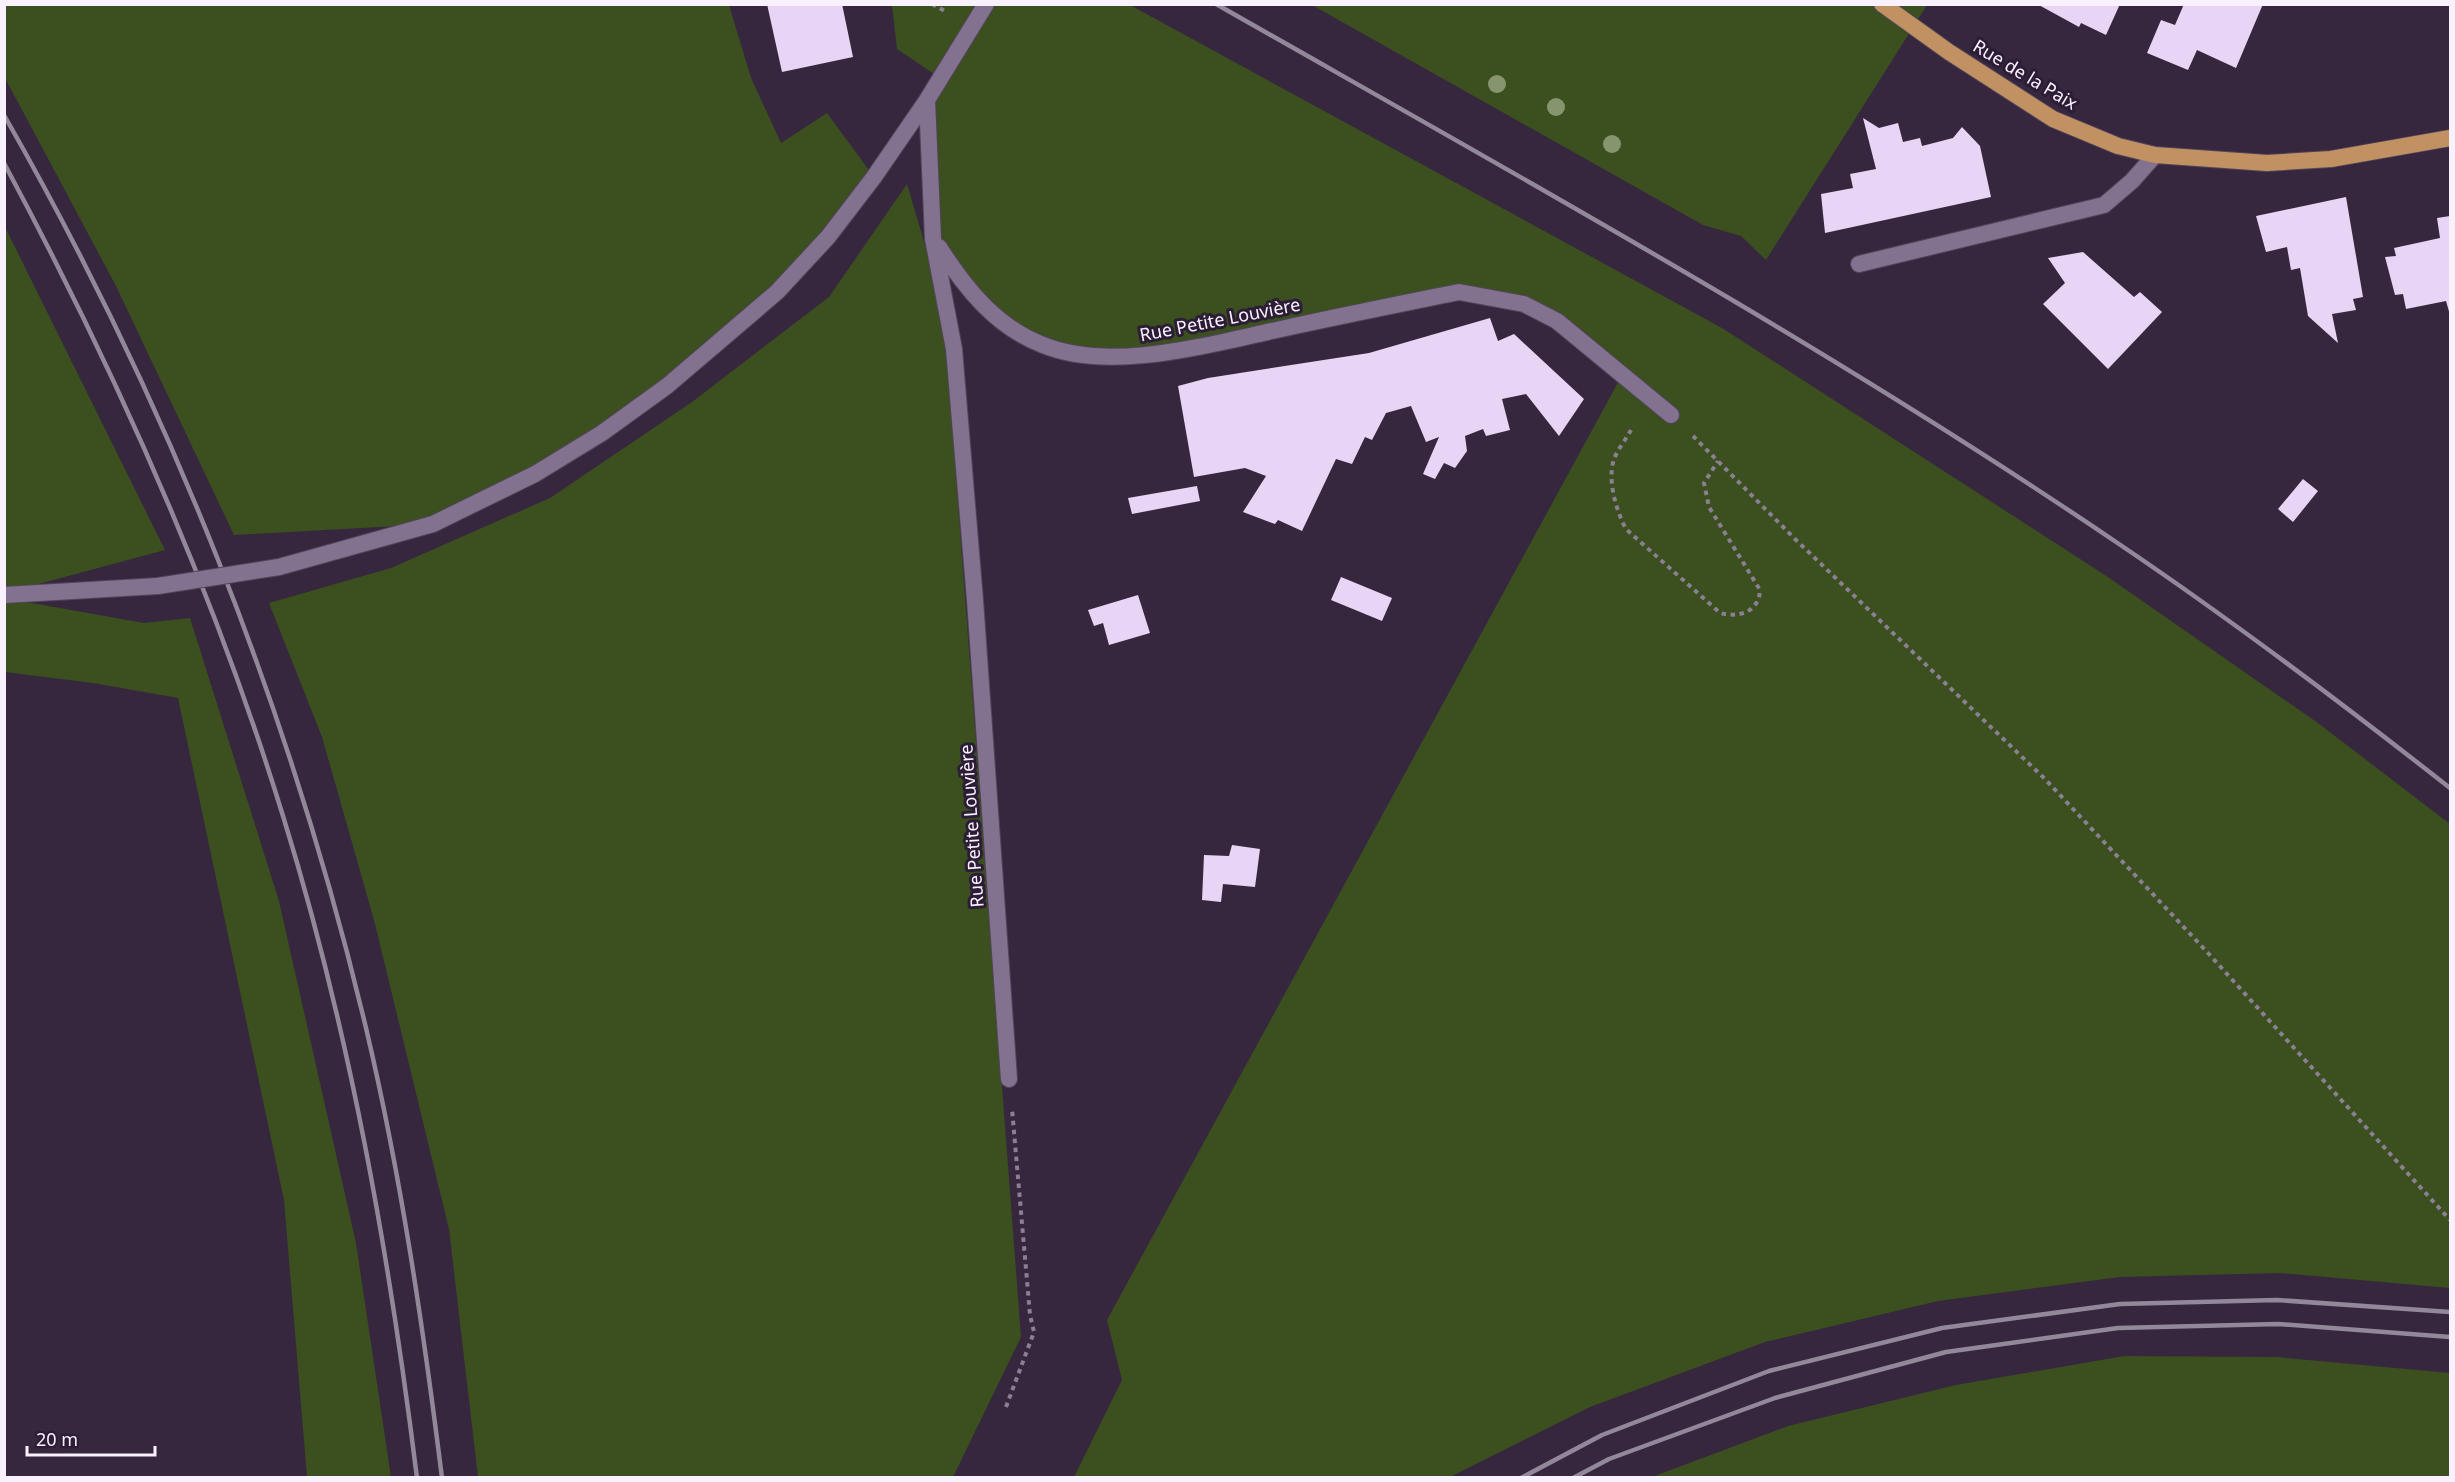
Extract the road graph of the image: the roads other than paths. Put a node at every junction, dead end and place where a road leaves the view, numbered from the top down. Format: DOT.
graph roads {
  1 [pos="986,4"];
  2 [pos="1882,4"];
  3 [pos="927,100"];
  4 [pos="2451,138"];
  5 [pos="2155,155"];
  6 [pos="933,239"];
  7 [pos="1859,264"];
  8 [pos="1671,415"];
  9 [pos="4,595"];
  10 [pos="1009,1078"];
  1 -- 3 [label="street"];
  2 -- 5 [label="main road, Rue de la Paix"];
  3 -- 6 [label="street, Rue Petite Louvière"];
  3 -- 9 [label="street, bridge"];
  4 -- 5 [label="main road, Rue de la Paix"];
  5 -- 7 [label="street"];
  6 -- 8 [label="street, Rue Petite Louvière"];
  6 -- 10 [label="street, Rue Petite Louvière"];
}
